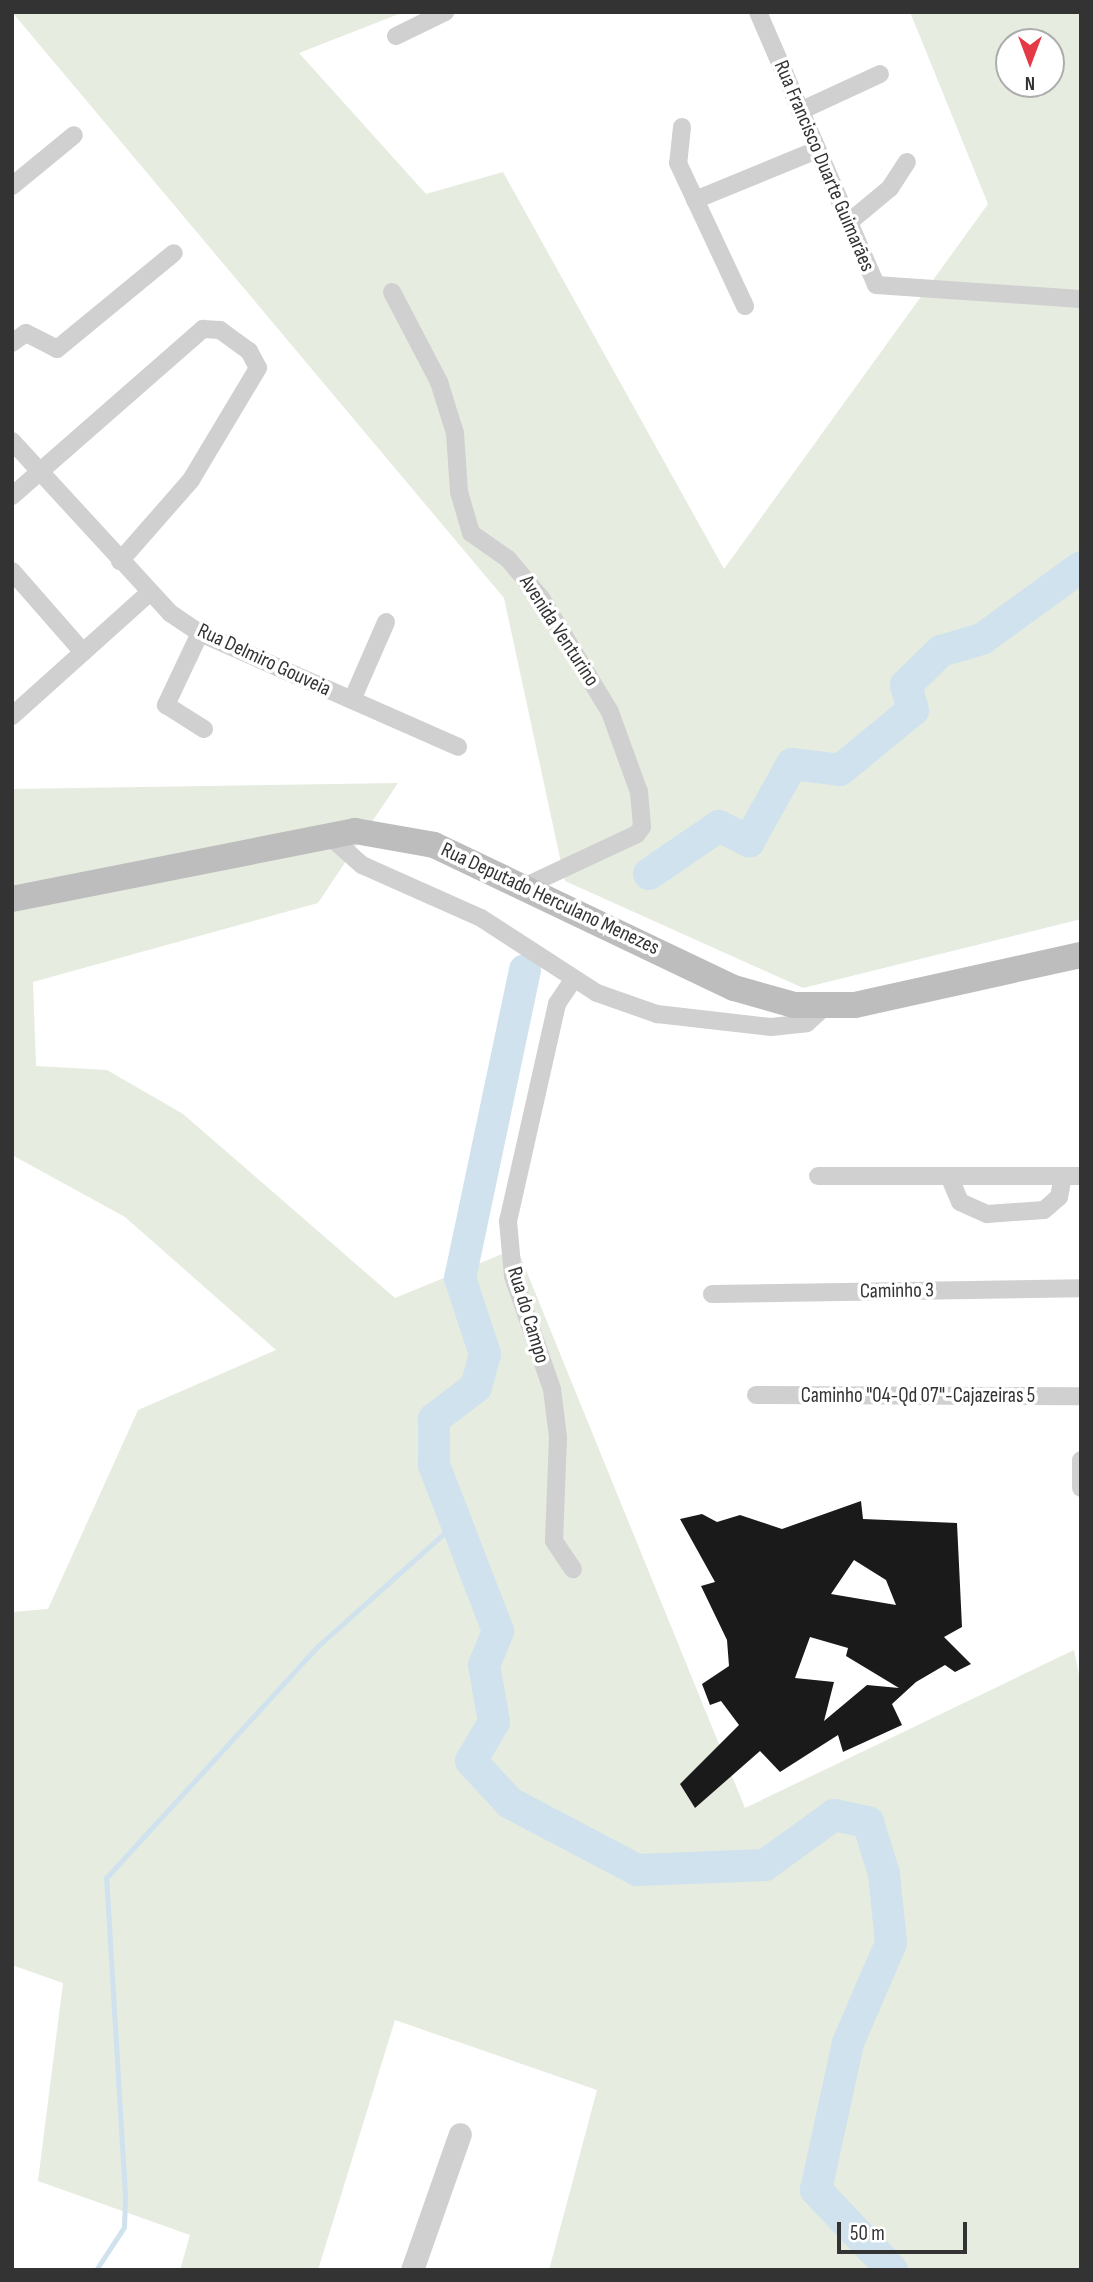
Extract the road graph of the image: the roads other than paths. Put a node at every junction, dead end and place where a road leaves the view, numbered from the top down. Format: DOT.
graph roads {
  1 [pos="445,12"];
  2 [pos="758,12"];
  3 [pos="396,36"];
  4 [pos="880,74"];
  5 [pos="800,111"];
  6 [pos="682,127"];
  7 [pos="74,135"];
  8 [pos="817,150"];
  9 [pos="907,162"];
  10 [pos="12,186"];
  11 [pos="695,200"];
  12 [pos="848,223"];
  13 [pos="174,253"];
  14 [pos="391,292"];
  15 [pos="1081,299"];
  16 [pos="745,306"];
  17 [pos="12,343"];
  18 [pos="12,441"];
  19 [pos="40,472"];
  20 [pos="12,496"];
  21 [pos="120,561"];
  22 [pos="12,571"];
  23 [pos="148,594"];
  24 [pos="386,622"];
  25 [pos="200,633"];
  26 [pos="83,652"];
  27 [pos="352,700"];
  28 [pos="12,716"];
  29 [pos="204,729"];
  30 [pos="458,747"];
  31 [pos="327,834"];
  32 [pos="526,886"];
  33 [pos="12,900"];
  34 [pos="1081,955"];
  35 [pos="573,980"];
  36 [pos="825,1006"];
  37 [pos="818,1176"];
  38 [pos="949,1176"];
  39 [pos="1072,1176"];
  40 [pos="1081,1288"];
  41 [pos="712,1294"];
  42 [pos="756,1395"];
  43 [pos="1081,1396"];
  44 [pos="1081,1460"];
  45 [pos="1081,1479"];
  46 [pos="1081,1488"];
  47 [pos="573,1569"];
  48 [pos="460,2134"];
  49 [pos="412,2270"];
  1 -- 3 [label="street"];
  2 -- 5 [label="street, Rua Francisco Duarte Guimarães"];
  4 -- 5 [label="street"];
  5 -- 8 [label="street, Rua Francisco Duarte Guimarães"];
  6 -- 11 [label="street"];
  7 -- 10 [label="street"];
  8 -- 11 [label="street"];
  8 -- 12 [label="street, Rua Francisco Duarte Guimarães"];
  9 -- 12 [label="street"];
  11 -- 16 [label="street"];
  12 -- 15 [label="street, Rua Francisco Duarte Guimarães"];
  13 -- 17 [label="street"];
  14 -- 32 [label="street, Avenida Venturino"];
  18 -- 19 [label="street, Rua Delmiro Gouveia"];
  19 -- 20 [label="street"];
  19 -- 21 [label="street, Rua Delmiro Gouveia"];
  19 -- 21 [label="street"];
  21 -- 23 [label="street, Rua Delmiro Gouveia"];
  22 -- 26 [label="street"];
  23 -- 25 [label="street, Rua Delmiro Gouveia"];
  23 -- 26 [label="street"];
  24 -- 27 [label="street"];
  25 -- 27 [label="street, Rua Delmiro Gouveia"];
  25 -- 29 [label="street"];
  26 -- 28 [label="street"];
  27 -- 30 [label="street, Rua Delmiro Gouveia"];
  31 -- 32 [label="main road, Rua Deputado Herculano Menezes"];
  31 -- 33 [label="main road, Rua Deputado Herculano Menezes"];
  31 -- 35 [label="street"];
  32 -- 36 [label="main road, Rua Deputado Herculano Menezes"];
  34 -- 36 [label="main road, Rua Deputado Herculano Menezes"];
  35 -- 36 [label="street"];
  35 -- 47 [label="street, Rua do Campo"];
  37 -- 38 [label="street"];
  38 -- 39 [label="street"];
  38 -- 39 [label="street"];
  40 -- 41 [label="street, Caminho 3"];
  42 -- 43 [label="street, Caminho \"04-Qd 07\"-Cajazeiras 5"];
  44 -- 45 [label="street"];
  45 -- 46 [label="street"];
  48 -- 49 [label="street"];
}
